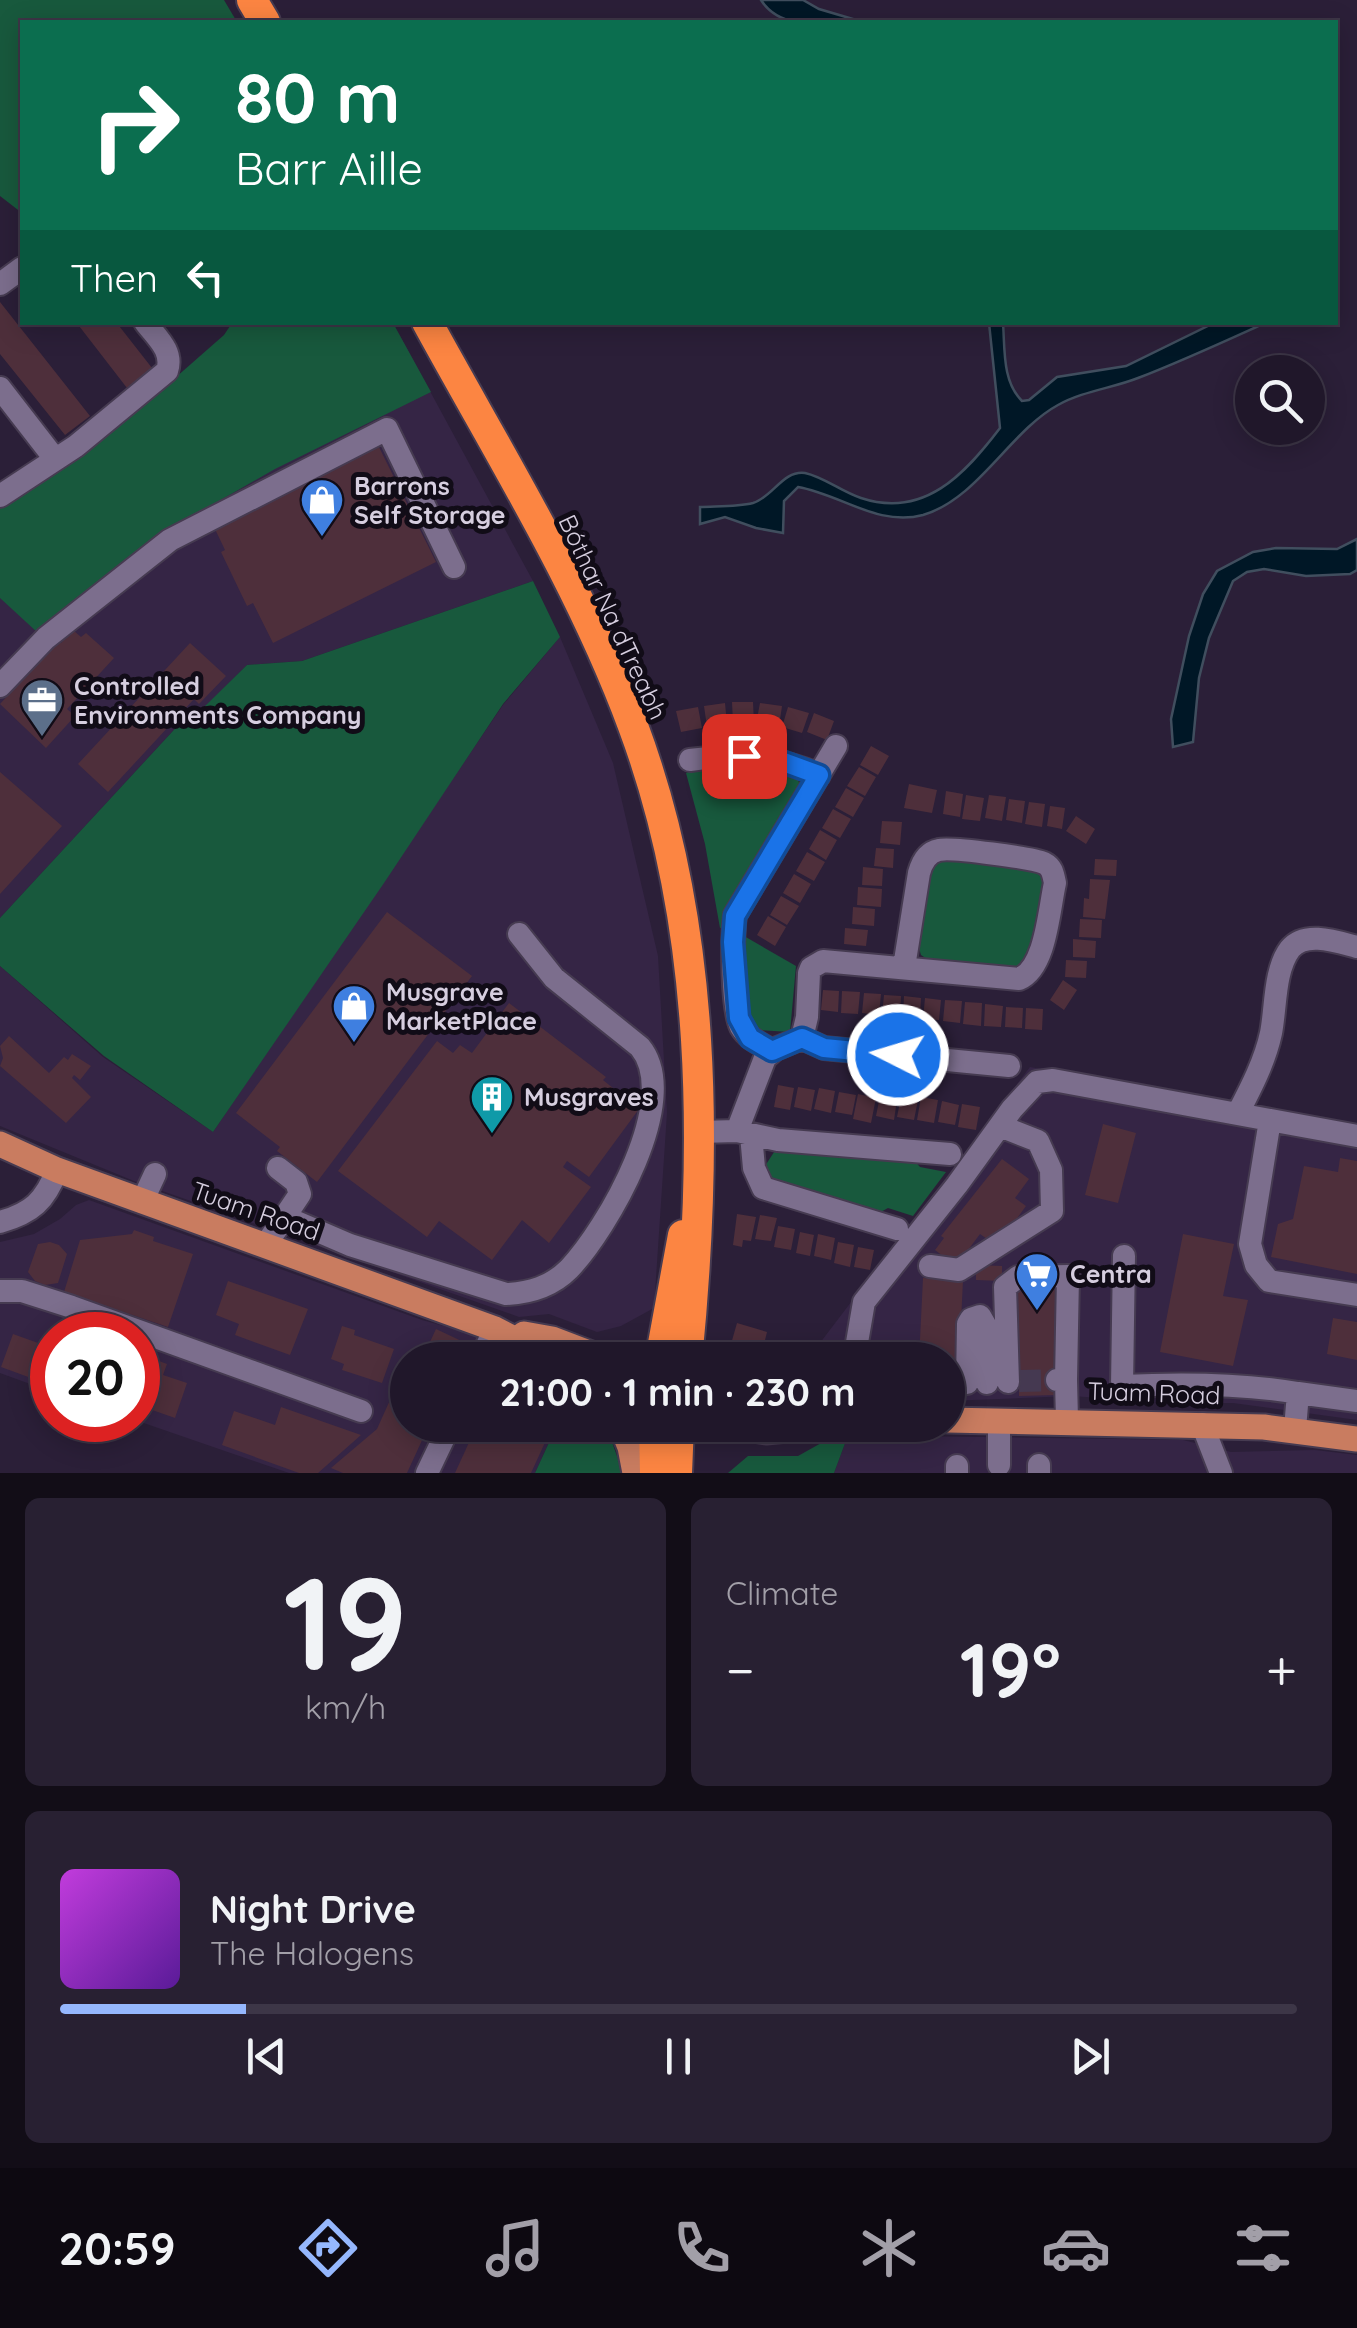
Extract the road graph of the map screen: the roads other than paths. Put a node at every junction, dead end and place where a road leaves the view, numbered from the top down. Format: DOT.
graph roads {
  1 [pos="146,325"];
  2 [pos="429,325"];
  3 [pos="0,388"];
  4 [pos="56,459"];
  5 [pos="2,492"];
  6 [pos="454,566"];
  7 [pos="2,683"];
  8 [pos="836,746"];
  9 [pos="730,756"];
  10 [pos="690,760"];
  11 [pos="819,775"];
  12 [pos="729,782"];
  13 [pos="520,934"];
  14 [pos="1357,947"];
  15 [pos="904,967"];
  16 [pos="802,1038"];
  17 [pos="772,1051"];
  18 [pos="1009,1066"];
  19 [pos="1238,1113"];
  20 [pos="1270,1120"];
  21 [pos="1000,1126"];
  22 [pos="700,1132"];
  23 [pos="744,1133"];
  24 [pos="1357,1136"];
  25 [pos="0,1144"];
  26 [pos="950,1154"];
  27 [pos="278,1168"];
  28 [pos="57,1170"];
  29 [pos="154,1174"];
  30 [pos="696,1198"];
  31 [pos="142,1202"];
  32 [pos="285,1218"];
  33 [pos="0,1222"];
  34 [pos="897,1228"];
  35 [pos="265,1246"];
  36 [pos="1124,1256"];
  37 [pos="930,1266"];
  38 [pos="0,1291"];
  39 [pos="1357,1296"];
  40 [pos="495,1329"];
  41 [pos="489,1342"];
  42 [pos="520,1342"];
  43 [pos="560,1342"];
  44 [pos="663,1342"];
  45 [pos="689,1342"];
  46 [pos="857,1342"];
  47 [pos="965,1384"];
  48 [pos="1298,1393"];
  49 [pos="1357,1402"];
  50 [pos="361,1412"];
  51 [pos="965,1420"];
  52 [pos="999,1420"];
  53 [pos="1067,1420"];
  54 [pos="1202,1424"];
  55 [pos="1295,1429"];
  56 [pos="1357,1439"];
  57 [pos="442,1442"];
  58 [pos="628,1442"];
  59 [pos="654,1442"];
  60 [pos="679,1442"];
  61 [pos="999,1465"];
  62 [pos="427,1473"];
  63 [pos="635,1473"];
  64 [pos="654,1473"];
  65 [pos="678,1473"];
  66 [pos="1220,1473"];
  1 -- 4 [label="street"];
  2 -- 22 [label="highway, Bóthar Na dTreabh"];
  3 -- 4 [label="street"];
  4 -- 5 [label="street"];
  6 -- 7 [label="street"];
  8 -- 11 [label="street"];
  9 -- 10 [label="street"];
  9 -- 11 [label="street"];
  9 -- 12 [label="street"];
  11 -- 17 [label="street"];
  13 -- 32 [label="street"];
  14 -- 19 [label="street"];
  15 -- 15 [label="street"];
  15 -- 16 [label="street"];
  16 -- 17 [label="street"];
  16 -- 18 [label="street"];
  17 -- 23 [label="street"];
  19 -- 20 [label="street"];
  19 -- 21 [label="street"];
  20 -- 24 [label="street"];
  20 -- 39 [label="street"];
  21 -- 37 [label="street"];
  21 -- 46 [label="street"];
  22 -- 23 [label="street"];
  22 -- 30 [label="highway, Bóthar Na dTreabh"];
  23 -- 26 [label="street"];
  23 -- 34 [label="street"];
  25 -- 28 [label="main road, Tuam Road"];
  27 -- 32 [label="street"];
  28 -- 31 [label="main road, Tuam Road"];
  28 -- 33 [label="street"];
  29 -- 31 [label="street"];
  30 -- 44 [label="highway, Bóthar Na dTreabh"];
  30 -- 45 [label="highway, Bóthar Na dTreabh"];
  31 -- 35 [label="main road, Tuam Road"];
  32 -- 35 [label="street"];
  35 -- 40 [label="main road, Tuam Road"];
  36 -- 48 [label="street"];
  38 -- 50 [label="street"];
  40 -- 41 [label="street"];
  40 -- 42 [label="main road, Tuam Road"];
  40 -- 43 [label="main road, Tuam Road"];
  47 -- 53 [label="street"];
  48 -- 49 [label="street"];
  48 -- 55 [label="street"];
  51 -- 52 [label="main road, Tuam Road"];
  52 -- 53 [label="main road, Tuam Road"];
  52 -- 61 [label="street"];
  53 -- 54 [label="main road, Tuam Road"];
  54 -- 55 [label="main road, Tuam Road"];
  54 -- 66 [label="street"];
  55 -- 56 [label="main road, Tuam Road"];
  57 -- 62 [label="street"];
  58 -- 63 [label="main road"];
  59 -- 64 [label="highway"];
  60 -- 65 [label="highway"];
}
